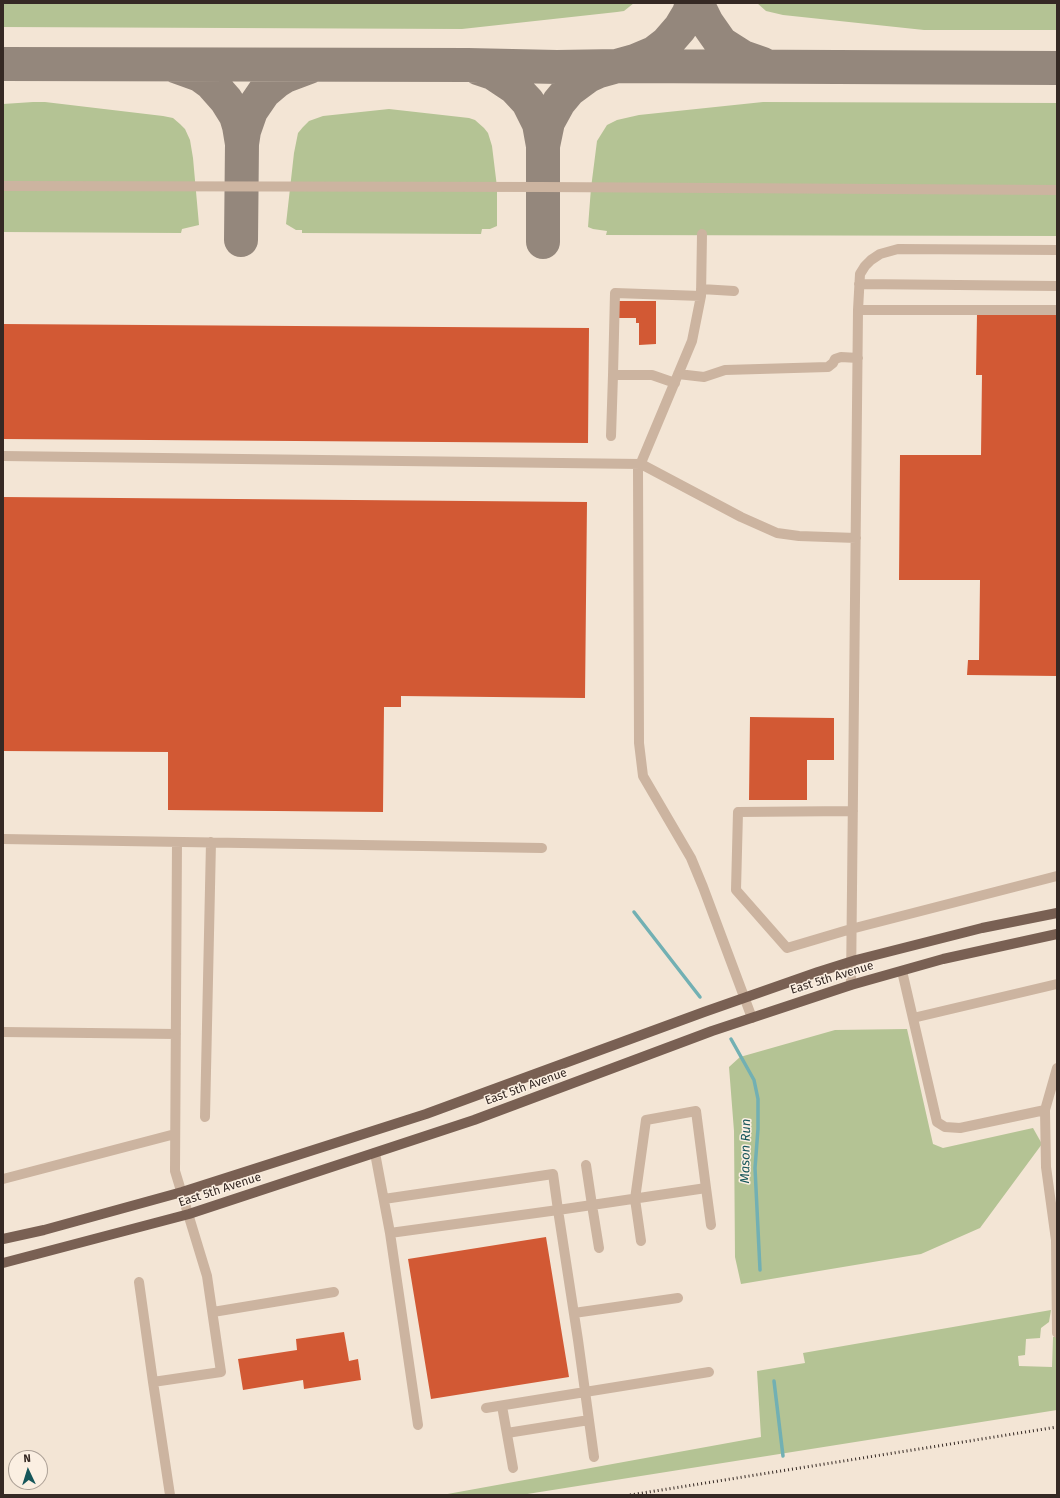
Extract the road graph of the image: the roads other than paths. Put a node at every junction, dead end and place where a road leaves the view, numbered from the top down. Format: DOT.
graph roads {
  1 [pos="3,186"];
  2 [pos="1057,190"];
  3 [pos="702,234"];
  4 [pos="1057,250"];
  5 [pos="859,284"];
  6 [pos="1057,286"];
  7 [pos="734,291"];
  8 [pos="701,292"];
  9 [pos="858,310"];
  10 [pos="1057,310"];
  11 [pos="858,358"];
  12 [pos="613,375"];
  13 [pos="676,378"];
  14 [pos="611,436"];
  15 [pos="3,456"];
  16 [pos="641,464"];
  17 [pos="856,538"];
  18 [pos="853,811"];
  19 [pos="3,839"];
  20 [pos="177,842"];
  21 [pos="211,842"];
  22 [pos="542,848"];
  23 [pos="1057,876"];
  24 [pos="1057,913"];
  25 [pos="851,929"];
  26 [pos="1057,934"];
  27 [pos="851,962"];
  28 [pos="902,971"];
  29 [pos="1057,984"];
  30 [pos="851,985"];
  31 [pos="744,998"];
  32 [pos="752,1018"];
  33 [pos="913,1018"];
  34 [pos="3,1032"];
  35 [pos="176,1034"];
  36 [pos="1057,1068"];
  37 [pos="1045,1110"];
  38 [pos="205,1117"];
  39 [pos="175,1134"];
  40 [pos="375,1153"];
  41 [pos="586,1165"];
  42 [pos="3,1179"];
  43 [pos="706,1188"];
  44 [pos="182,1192"];
  45 [pos="635,1198"];
  46 [pos="384,1199"];
  47 [pos="592,1206"];
  48 [pos="558,1210"];
  49 [pos="189,1214"];
  50 [pos="711,1225"];
  51 [pos="390,1233"];
  52 [pos="3,1240"];
  53 [pos="641,1241"];
  54 [pos="599,1248"];
  55 [pos="3,1263"];
  56 [pos="139,1282"];
  57 [pos="334,1292"];
  58 [pos="678,1298"];
  59 [pos="213,1312"];
  60 [pos="574,1313"];
  61 [pos="1057,1334"];
  62 [pos="709,1372"];
  63 [pos="153,1382"];
  64 [pos="586,1392"];
  65 [pos="502,1406"];
  66 [pos="486,1408"];
  67 [pos="589,1420"];
  68 [pos="418,1425"];
  69 [pos="507,1433"];
  70 [pos="594,1457"];
  71 [pos="513,1468"];
  72 [pos="170,1495"];
  1 -- 2 [label="street"];
  3 -- 8 [label="street"];
  4 -- 5 [label="street"];
  5 -- 6 [label="street"];
  5 -- 9 [label="street"];
  7 -- 8 [label="street"];
  8 -- 12 [label="street"];
  8 -- 13 [label="street"];
  9 -- 10 [label="street"];
  9 -- 11 [label="street"];
  11 -- 13 [label="street"];
  11 -- 17 [label="street"];
  12 -- 13 [label="street"];
  12 -- 14 [label="street"];
  13 -- 16 [label="street"];
  15 -- 16 [label="street"];
  16 -- 17 [label="street"];
  16 -- 31 [label="street"];
  17 -- 18 [label="street"];
  18 -- 25 [label="street"];
  18 -- 25 [label="street"];
  19 -- 20 [label="street"];
  20 -- 21 [label="street"];
  20 -- 35 [label="street"];
  21 -- 22 [label="street"];
  21 -- 38 [label="street"];
  23 -- 25 [label="street"];
  24 -- 27 [label="main road, East 5th Avenue"];
  25 -- 27 [label="street"];
  26 -- 28 [label="main road, East 5th Avenue"];
  27 -- 30 [label="street"];
  27 -- 31 [label="main road, East 5th Avenue"];
  28 -- 30 [label="main road, East 5th Avenue"];
  28 -- 33 [label="street"];
  29 -- 33 [label="street"];
  30 -- 32 [label="main road, East 5th Avenue"];
  31 -- 32 [label="street"];
  31 -- 44 [label="main road, East 5th Avenue"];
  32 -- 40 [label="main road, East 5th Avenue"];
  33 -- 37 [label="street"];
  34 -- 35 [label="street"];
  35 -- 39 [label="street"];
  36 -- 37 [label="street"];
  37 -- 61 [label="street"];
  39 -- 42 [label="street"];
  39 -- 44 [label="street"];
  40 -- 46 [label="street"];
  40 -- 49 [label="main road, East 5th Avenue"];
  41 -- 47 [label="street"];
  43 -- 45 [label="street"];
  43 -- 45 [label="street"];
  43 -- 50 [label="street"];
  44 -- 49 [label="street"];
  44 -- 52 [label="main road, East 5th Avenue"];
  45 -- 47 [label="street"];
  45 -- 53 [label="street"];
  46 -- 48 [label="street"];
  46 -- 51 [label="street"];
  47 -- 48 [label="street"];
  47 -- 54 [label="street"];
  48 -- 51 [label="street"];
  48 -- 60 [label="street"];
  49 -- 55 [label="main road, East 5th Avenue"];
  49 -- 59 [label="street"];
  51 -- 68 [label="street"];
  56 -- 63 [label="street"];
  57 -- 59 [label="street"];
  58 -- 60 [label="street"];
  59 -- 63 [label="street"];
  60 -- 64 [label="street"];
  62 -- 64 [label="street"];
  63 -- 72 [label="street"];
  64 -- 65 [label="street"];
  64 -- 67 [label="street"];
  65 -- 66 [label="street"];
  65 -- 69 [label="street"];
  67 -- 69 [label="street"];
  67 -- 70 [label="street"];
  69 -- 71 [label="street"];
}
